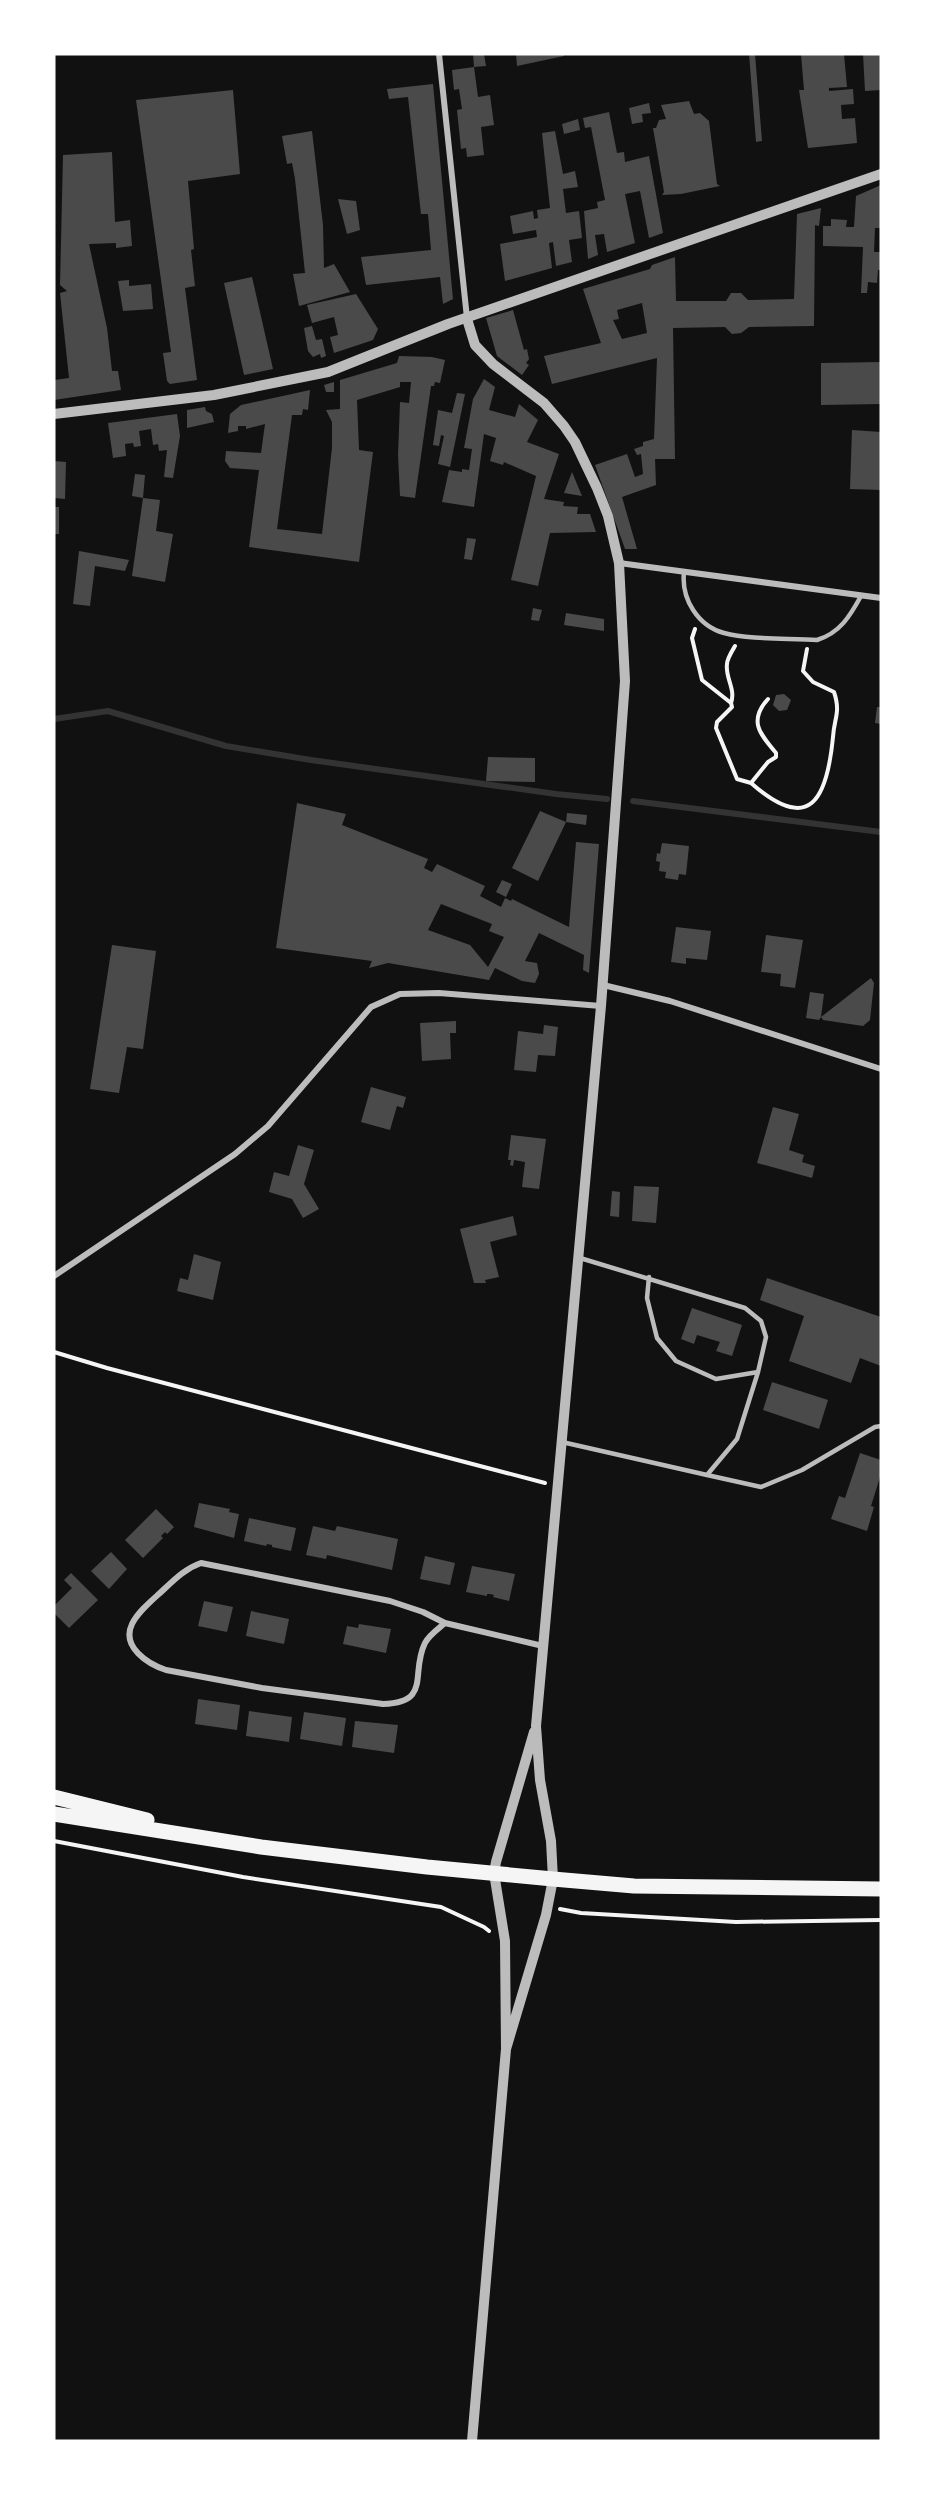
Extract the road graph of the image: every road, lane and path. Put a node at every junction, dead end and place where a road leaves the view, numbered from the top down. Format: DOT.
graph roads {
  1 [pos="439,54"];
  2 [pos="881,174"];
  3 [pos="467,319"];
  4 [pos="54,414"];
  5 [pos="619,563"];
  6 [pos="684,572"];
  7 [pos="861,596"];
  8 [pos="881,598"];
  9 [pos="700,617"];
  10 [pos="740,634"];
  11 [pos="808,639"];
  12 [pos="768,699"];
  13 [pos="731,703"];
  14 [pos="751,783"];
  15 [pos="603,984"];
  16 [pos="601,1006"];
  17 [pos="881,1069"];
  18 [pos="577,1257"];
  19 [pos="54,1276"];
  20 [pos="649,1277"];
  21 [pos="54,1352"];
  22 [pos="758,1372"];
  23 [pos="881,1425"];
  24 [pos="562,1442"];
  25 [pos="707,1474"];
  26 [pos="558,1486"];
  27 [pos="445,1623"];
  28 [pos="543,1646"];
  29 [pos="536,1726"];
  30 [pos="54,1797"];
  31 [pos="54,1814"];
  32 [pos="54,1841"];
  33 [pos="261,1847"];
  34 [pos="494,1873"];
  35 [pos="553,1879"];
  36 [pos="881,1889"];
  37 [pos="547,1907"];
  38 [pos="881,1920"];
  39 [pos="506,1951"];
  40 [pos="506,2049"];
  41 [pos="472,2441"];
  1 -- 3 [label="street"];
  2 -- 3 [label="street"];
  3 -- 4 [label="street"];
  3 -- 5 [label="street"];
  5 -- 6 [label="street"];
  5 -- 15 [label="street"];
  6 -- 7 [label="street"];
  6 -- 9 [label="lane"];
  7 -- 8 [label="street"];
  7 -- 11 [label="lane"];
  9 -- 10 [label="lane"];
  9 -- 13 [label="path"];
  10 -- 11 [label="lane"];
  10 -- 13 [label="path"];
  11 -- 14 [label="path"];
  12 -- 14 [label="path"];
  13 -- 14 [label="path"];
  15 -- 16 [label="street"];
  15 -- 17 [label="street"];
  16 -- 18 [label="street"];
  16 -- 19 [label="street"];
  18 -- 20 [label="lane"];
  18 -- 24 [label="street"];
  20 -- 22 [label="lane"];
  20 -- 22 [label="lane"];
  21 -- 26 [label="path"];
  22 -- 25 [label="lane"];
  23 -- 25 [label="lane"];
  24 -- 25 [label="lane"];
  24 -- 26 [label="street"];
  26 -- 28 [label="street"];
  27 -- 27 [label="street"];
  27 -- 28 [label="street"];
  28 -- 29 [label="street"];
  29 -- 34 [label="street"];
  29 -- 35 [label="street"];
  30 -- 33 [label="main road"];
  31 -- 33 [label="main road"];
  32 -- 39 [label="path"];
  33 -- 34 [label="main road"];
  34 -- 35 [label="main road"];
  34 -- 39 [label="street"];
  35 -- 36 [label="main road"];
  35 -- 37 [label="street"];
  37 -- 38 [label="path"];
  37 -- 40 [label="street"];
  39 -- 40 [label="street"];
  40 -- 41 [label="street"];
}
